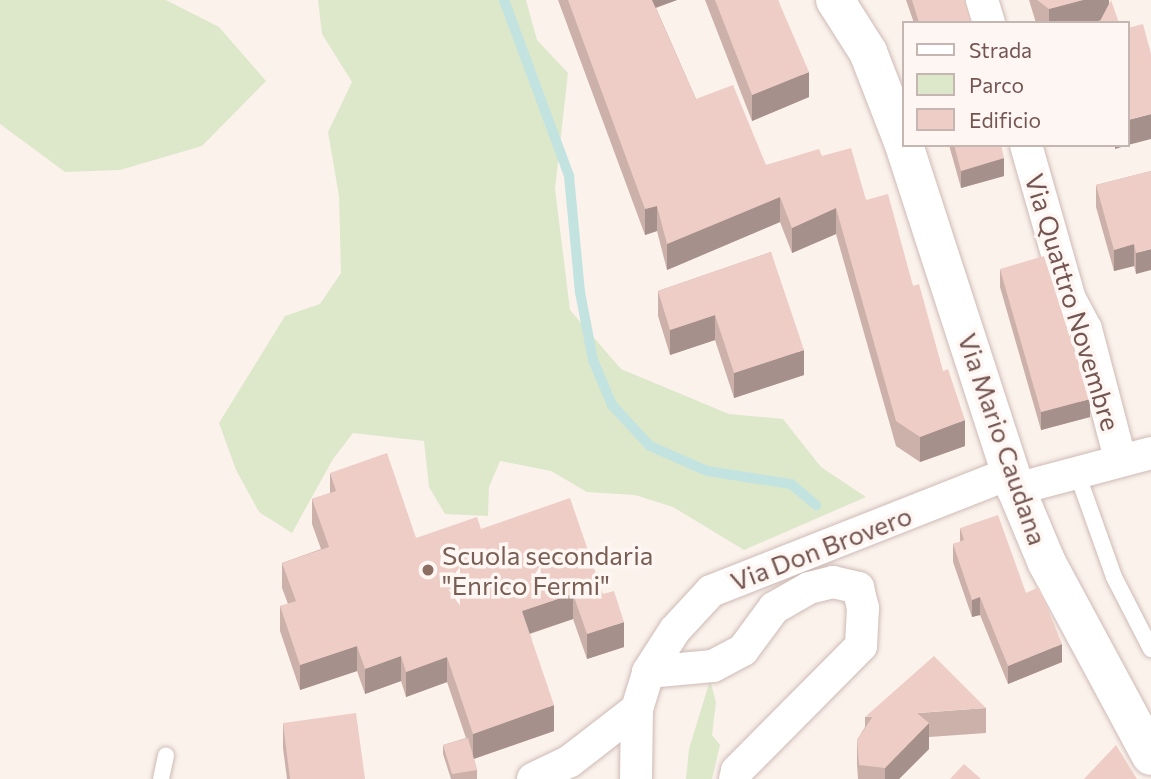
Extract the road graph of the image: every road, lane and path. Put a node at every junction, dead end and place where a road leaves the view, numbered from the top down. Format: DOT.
graph roads {
  1 [pos="835,0"];
  2 [pos="982,0"];
  3 [pos="988,21"];
  4 [pos="902,140"];
  5 [pos="905,147"];
  6 [pos="1027,147"];
  7 [pos="1151,453"];
  8 [pos="1120,459"];
  9 [pos="1077,472"];
  10 [pos="1013,481"];
  11 [pos="1151,649"];
  12 [pos="648,672"];
  13 [pos="637,709"];
  14 [pos="166,756"];
  15 [pos="1151,756"];
  16 [pos="161,779"];
  17 [pos="533,779"];
  18 [pos="636,779"];
  19 [pos="736,779"];
  1 -- 4 [label="main road, Via Mario Caudana"];
  2 -- 3 [label="street"];
  5 -- 10 [label="main road, Via Mario Caudana"];
  6 -- 8 [label="street, Via Quattro Novembre"];
  7 -- 8 [label="street, Via Quattro Novembre"];
  8 -- 9 [label="street, Via Quattro Novembre"];
  9 -- 10 [label="street, Via Quattro Novembre"];
  9 -- 11 [label="lane"];
  10 -- 12 [label="street, Via Don Brovero"];
  10 -- 15 [label="main road, Via Mario Caudana"];
  12 -- 13 [label="street, Via Don Brovero"];
  12 -- 19 [label="street"];
  13 -- 17 [label="street"];
  13 -- 18 [label="street, Via Don Brovero"];
  14 -- 16 [label="lane"];
}
